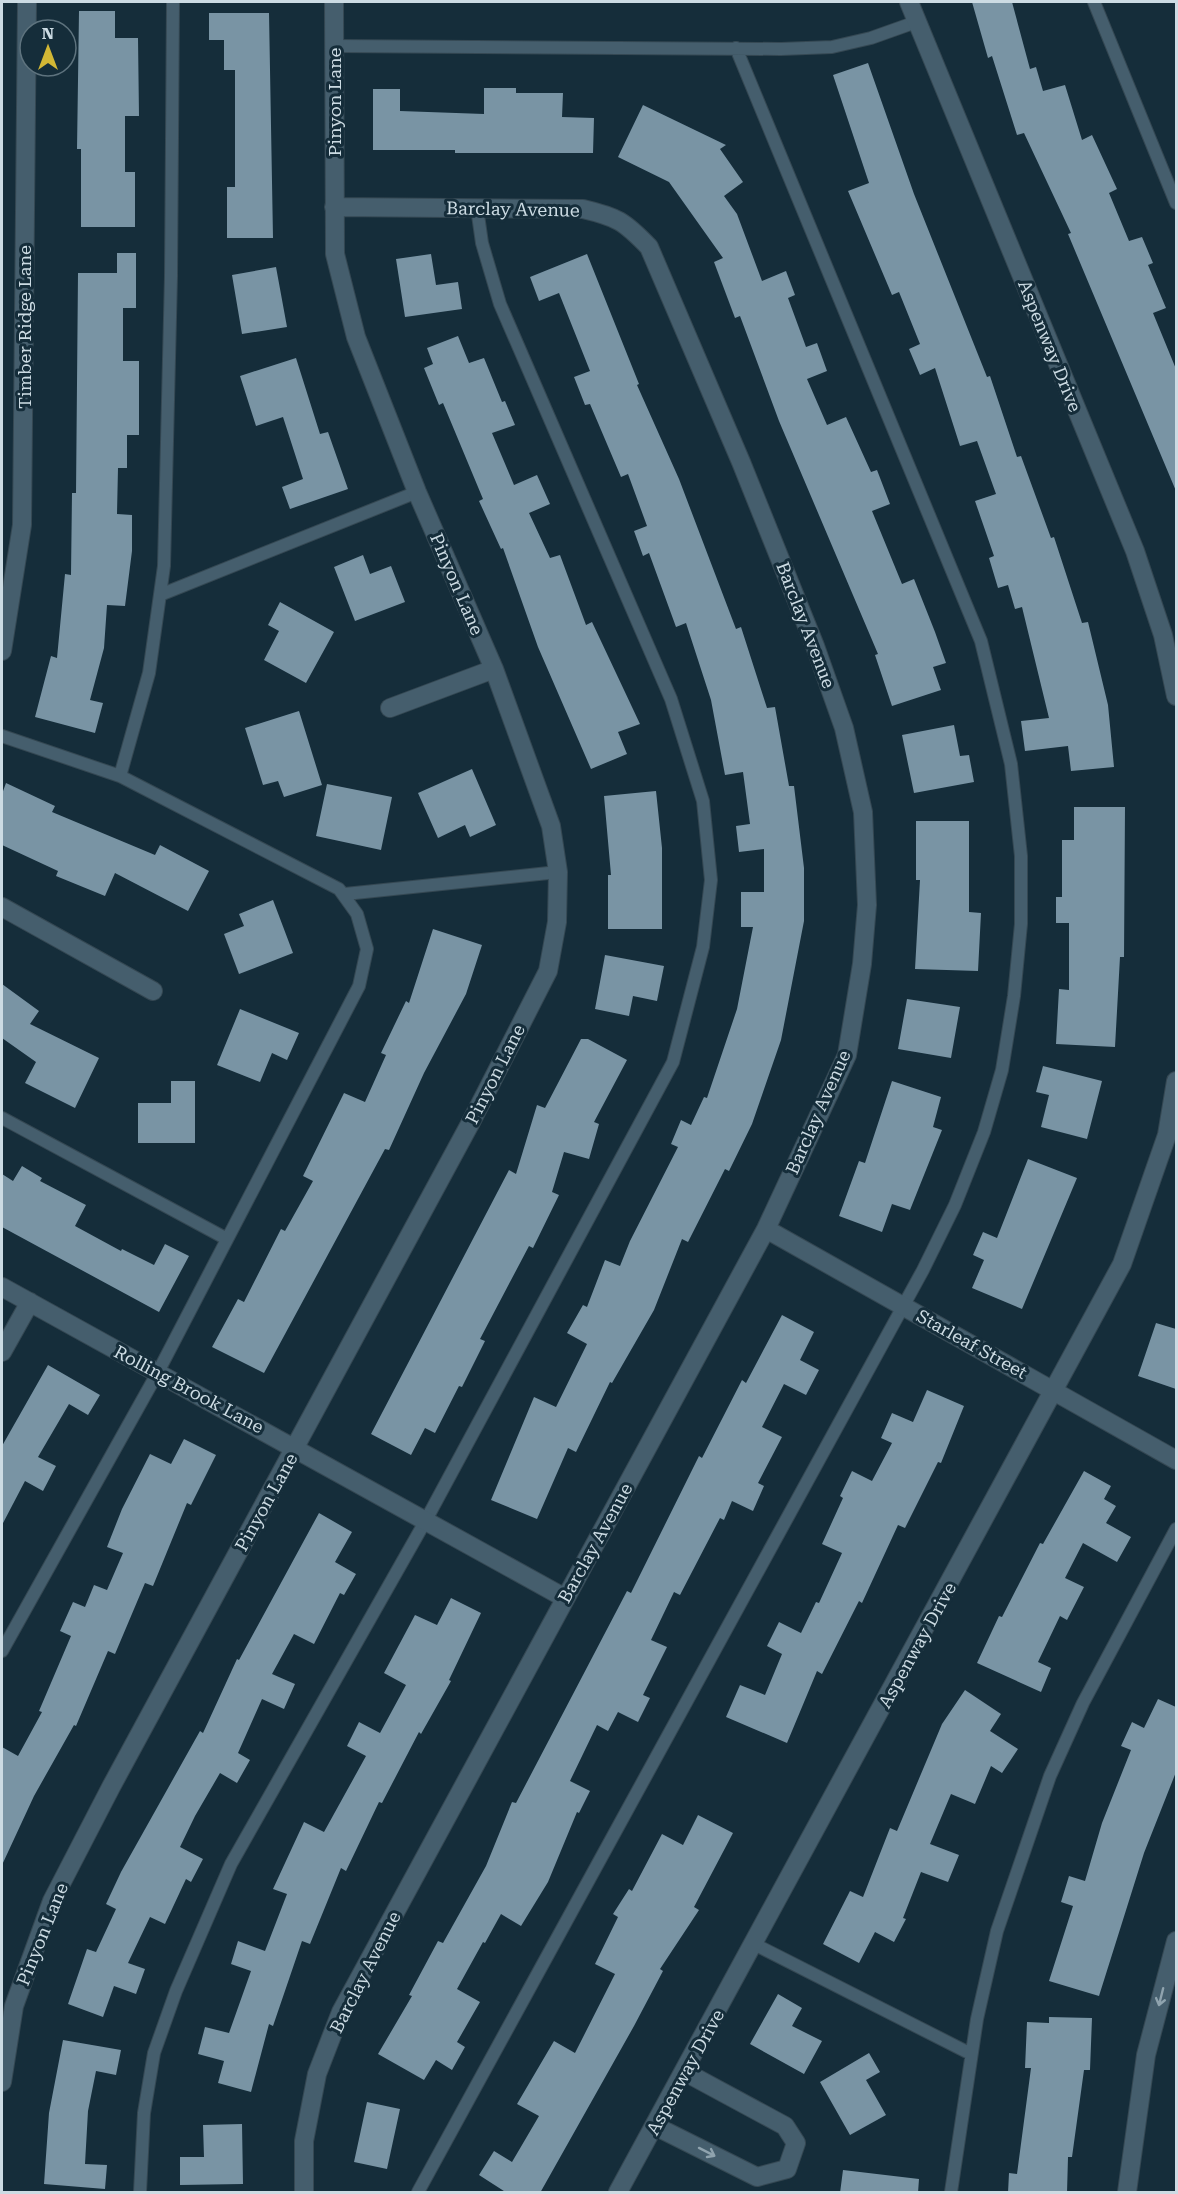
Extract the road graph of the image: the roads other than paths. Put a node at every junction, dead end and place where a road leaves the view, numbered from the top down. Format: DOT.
graph roads {
  1 [pos="27,2"];
  2 [pos="173,2"];
  3 [pos="334,2"];
  4 [pos="909,2"];
  5 [pos="1094,2"];
  6 [pos="916,22"];
  7 [pos="334,46"];
  8 [pos="736,48"];
  9 [pos="1176,203"];
  10 [pos="334,207"];
  11 [pos="477,208"];
  12 [pos="417,492"];
  13 [pos="160,596"];
  14 [pos="2,651"];
  15 [pos="494,669"];
  16 [pos="1176,696"];
  17 [pos="390,708"];
  18 [pos="2,736"];
  19 [pos="120,776"];
  20 [pos="558,872"];
  21 [pos="345,894"];
  22 [pos="2,907"];
  23 [pos="153,991"];
  24 [pos="1176,1081"];
  25 [pos="2,1118"];
  26 [pos="766,1228"];
  27 [pos="227,1239"];
  28 [pos="2,1287"];
  29 [pos="30,1302"];
  30 [pos="903,1305"];
  31 [pos="2,1352"];
  32 [pos="158,1372"];
  33 [pos="1055,1391"];
  34 [pos="296,1447"];
  35 [pos="1176,1460"];
  36 [pos="426,1520"];
  37 [pos="1176,1528"];
  38 [pos="565,1598"];
  39 [pos="2,1651"];
  40 [pos="1176,1941"];
  41 [pos="754,1944"];
  42 [pos="971,2054"];
  43 [pos="685,2072"];
  44 [pos="2,2082"];
  45 [pos="655,2126"];
  46 [pos="140,2193"];
  47 [pos="304,2193"];
  48 [pos="418,2193"];
  49 [pos="618,2193"];
  50 [pos="951,2193"];
  51 [pos="1127,2193"];
  1 -- 14 [label="street, Timber Ridge Lane"];
  2 -- 13 [label="lane"];
  3 -- 7 [label="street, Pinyon Lane"];
  4 -- 6 [label="street, Aspenway Drive"];
  5 -- 9 [label="lane"];
  6 -- 8 [label="lane"];
  6 -- 16 [label="street, Aspenway Drive"];
  7 -- 8 [label="lane"];
  7 -- 10 [label="street, Pinyon Lane"];
  8 -- 30 [label="lane"];
  10 -- 11 [label="street, Barclay Avenue"];
  10 -- 12 [label="street, Pinyon Lane"];
  11 -- 26 [label="street, Barclay Avenue"];
  11 -- 36 [label="lane"];
  12 -- 13 [label="lane"];
  12 -- 15 [label="street, Pinyon Lane"];
  13 -- 19 [label="lane"];
  15 -- 17 [label="street"];
  15 -- 20 [label="street, Pinyon Lane"];
  18 -- 19 [label="lane"];
  19 -- 21 [label="lane"];
  20 -- 21 [label="lane"];
  20 -- 34 [label="street, Pinyon Lane"];
  21 -- 27 [label="lane"];
  22 -- 23 [label="street"];
  24 -- 33 [label="street, Aspenway Drive"];
  25 -- 27 [label="lane"];
  26 -- 30 [label="street, Starleaf Street"];
  26 -- 38 [label="street, Barclay Avenue"];
  27 -- 32 [label="lane"];
  28 -- 29 [label="street, Rolling Brook Lane"];
  29 -- 31 [label="street"];
  29 -- 32 [label="street, Rolling Brook Lane"];
  30 -- 33 [label="street, Starleaf Street"];
  30 -- 48 [label="lane"];
  32 -- 34 [label="street, Rolling Brook Lane"];
  32 -- 39 [label="lane"];
  33 -- 35 [label="street, Starleaf Street"];
  33 -- 41 [label="street, Aspenway Drive"];
  34 -- 36 [label="street, Rolling Brook Lane"];
  34 -- 44 [label="street, Pinyon Lane"];
  36 -- 38 [label="street, Rolling Brook Lane"];
  36 -- 46 [label="lane"];
  37 -- 42 [label="lane"];
  38 -- 47 [label="street, Barclay Avenue"];
  40 -- 51 [label="street, one-way"];
  41 -- 42 [label="lane"];
  41 -- 43 [label="street, Aspenway Drive"];
  42 -- 50 [label="lane"];
  43 -- 45 [label="street, Aspenway Drive"];
  45 -- 43 [label="street, one-way"];
  45 -- 49 [label="street, Aspenway Drive"];
}
